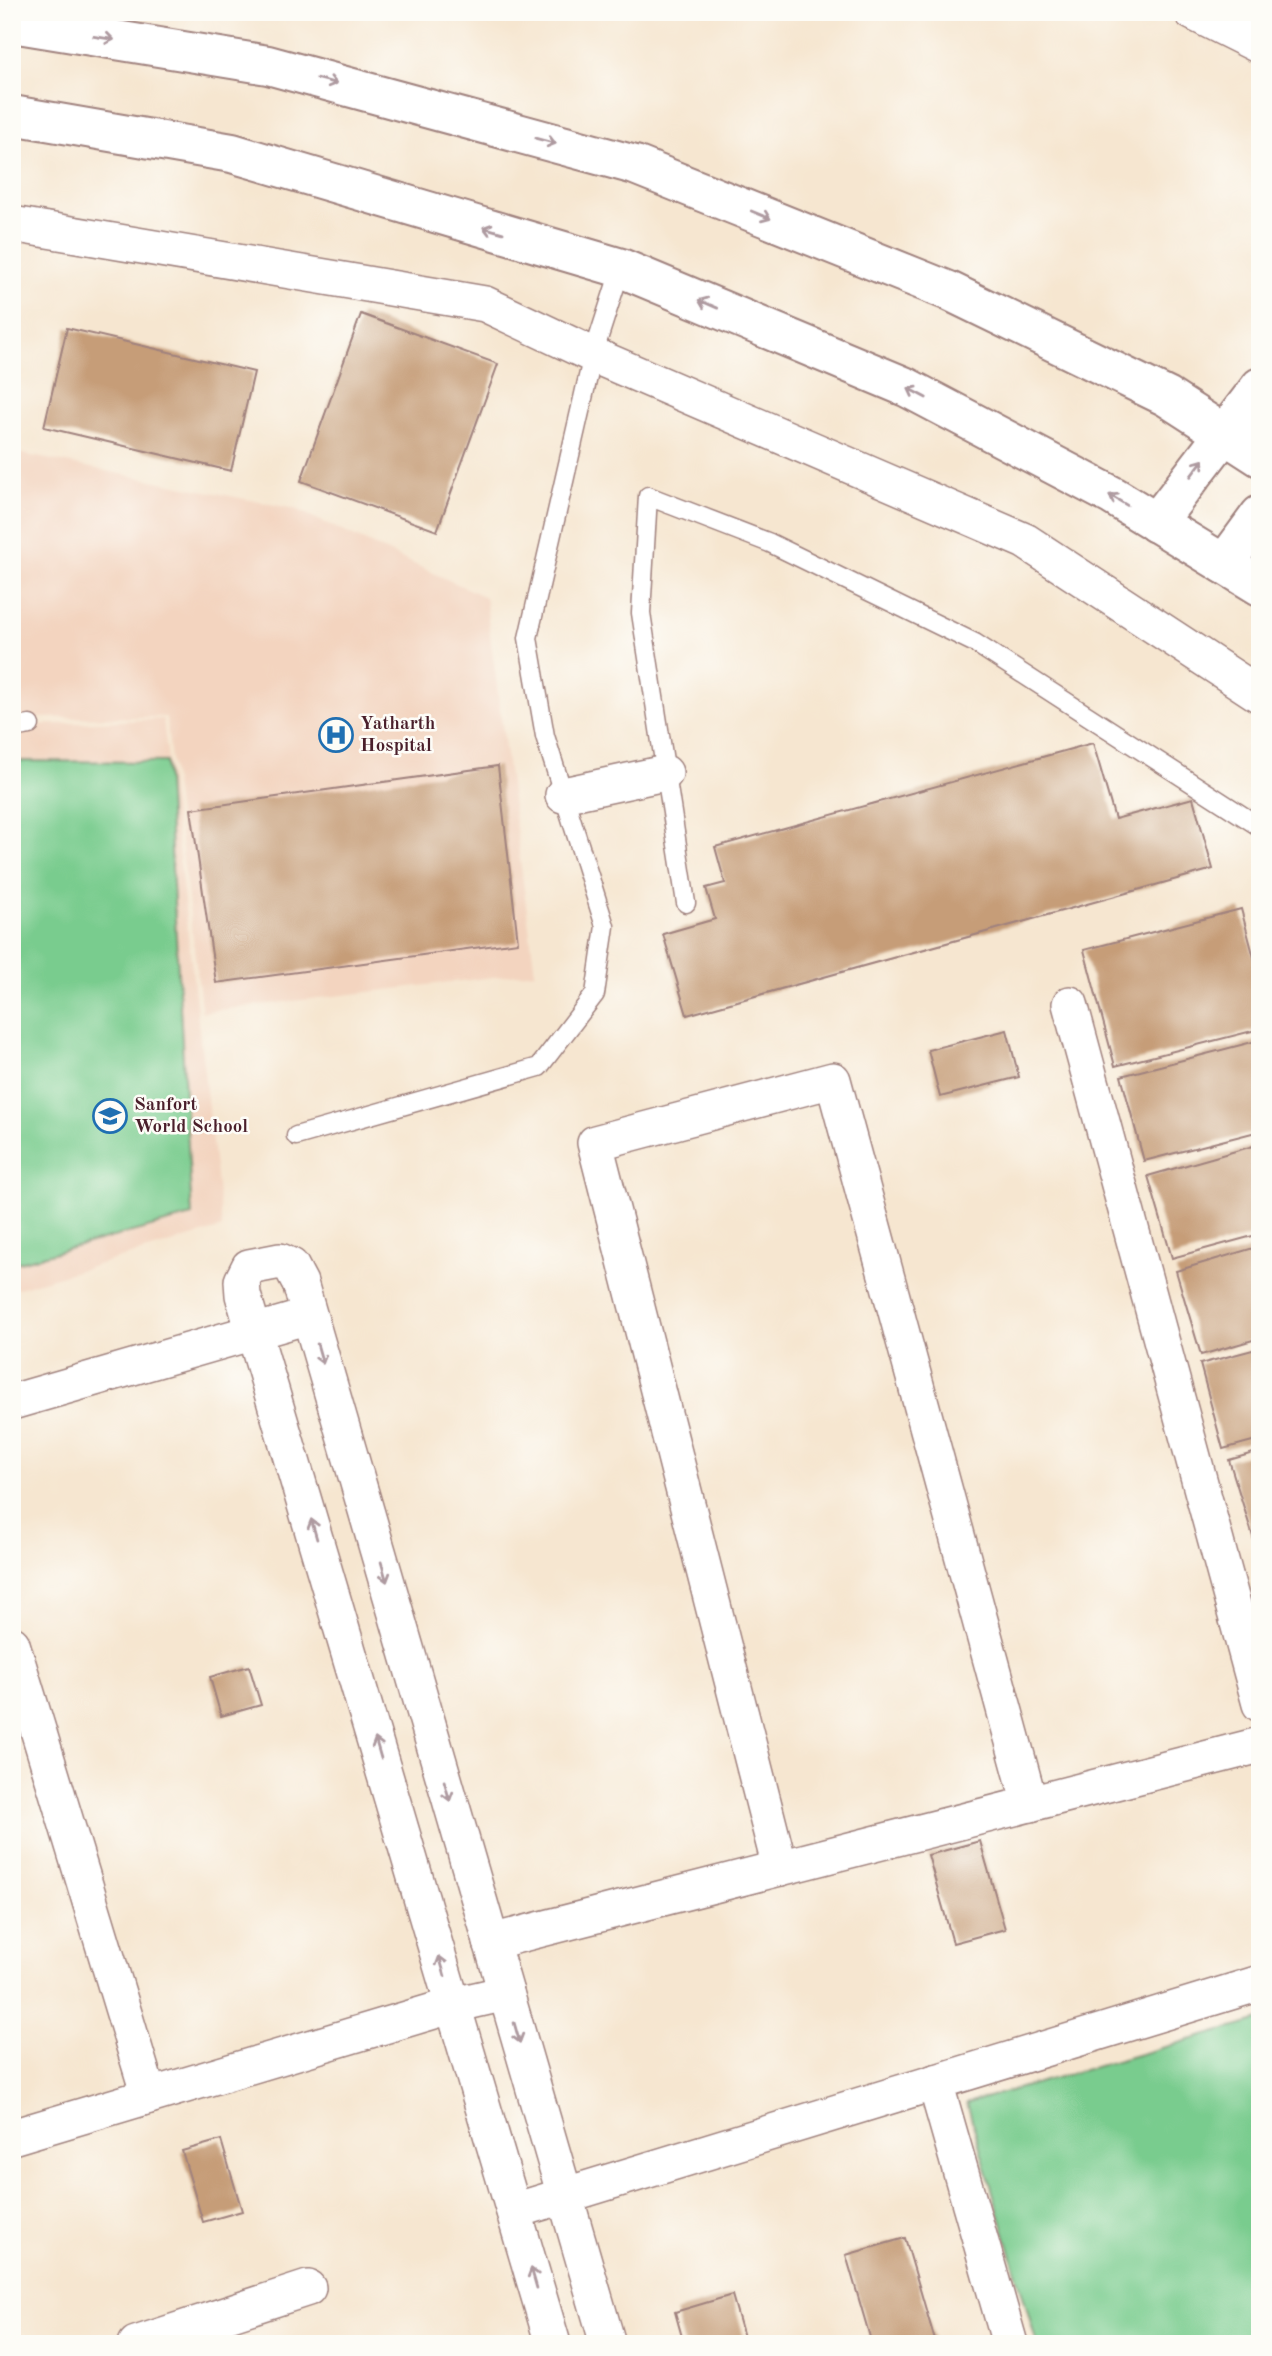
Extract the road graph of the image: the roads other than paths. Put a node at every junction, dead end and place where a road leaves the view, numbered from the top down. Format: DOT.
graph roads {
  1 [pos="1192,12"];
  2 [pos="12,23"];
  3 [pos="1260,46"];
  4 [pos="12,115"];
  5 [pos="12,224"];
  6 [pos="621,268"];
  7 [pos="593,355"];
  8 [pos="1260,387"];
  9 [pos="1223,433"];
  10 [pos="1260,457"];
  11 [pos="1260,515"];
  12 [pos="1156,523"];
  13 [pos="1224,564"];
  14 [pos="1260,586"];
  15 [pos="1260,695"];
  16 [pos="665,773"];
  17 [pos="563,795"];
  18 [pos="1260,827"];
  19 [pos="686,903"];
  20 [pos="1070,1004"];
  21 [pos="296,1136"];
  22 [pos="309,1316"];
  23 [pos="256,1331"];
  24 [pos="12,1402"];
  25 [pos="12,1644"];
  26 [pos="1260,1704"];
  27 [pos="1260,1745"];
  28 [pos="1030,1804"];
  29 [pos="780,1868"];
  30 [pos="491,1942"];
  31 [pos="1260,1983"];
  32 [pos="506,1993"];
  33 [pos="454,2005"];
  34 [pos="935,2082"];
  35 [pos="149,2096"];
  36 [pos="12,2137"];
  37 [pos="565,2196"];
  38 [pos="514,2211"];
  39 [pos="308,2288"];
  40 [pos="136,2344"];
  41 [pos="553,2344"];
  42 [pos="608,2344"];
  43 [pos="1010,2344"];
  1 -- 3 [label="street"];
  2 -- 9 [label="street, one-way"];
  6 -- 4 [label="street, one-way"];
  5 -- 7 [label="street"];
  6 -- 7 [label="lane"];
  12 -- 6 [label="street, one-way"];
  7 -- 15 [label="street"];
  7 -- 17 [label="lane"];
  8 -- 9 [label="street"];
  9 -- 10 [label="street"];
  12 -- 9 [label="street, one-way"];
  11 -- 13 [label="street"];
  12 -- 13 [label="street"];
  13 -- 14 [label="street"];
  16 -- 17 [label="street"];
  16 -- 18 [label="lane"];
  16 -- 19 [label="lane"];
  17 -- 21 [label="lane"];
  20 -- 26 [label="street"];
  22 -- 23 [label="street"];
  22 -- 23 [label="street"];
  22 -- 30 [label="street, one-way"];
  23 -- 24 [label="street"];
  33 -- 23 [label="street, one-way"];
  25 -- 35 [label="street"];
  27 -- 28 [label="street"];
  28 -- 29 [label="street"];
  28 -- 29 [label="street"];
  29 -- 30 [label="street"];
  30 -- 32 [label="street"];
  31 -- 34 [label="street"];
  32 -- 33 [label="street"];
  32 -- 37 [label="street, one-way"];
  33 -- 35 [label="street"];
  33 -- 38 [label="street"];
  34 -- 37 [label="street"];
  34 -- 43 [label="street"];
  35 -- 36 [label="street"];
  37 -- 38 [label="street"];
  37 -- 42 [label="street"];
  41 -- 38 [label="street, one-way"];
  39 -- 40 [label="street"];
}
